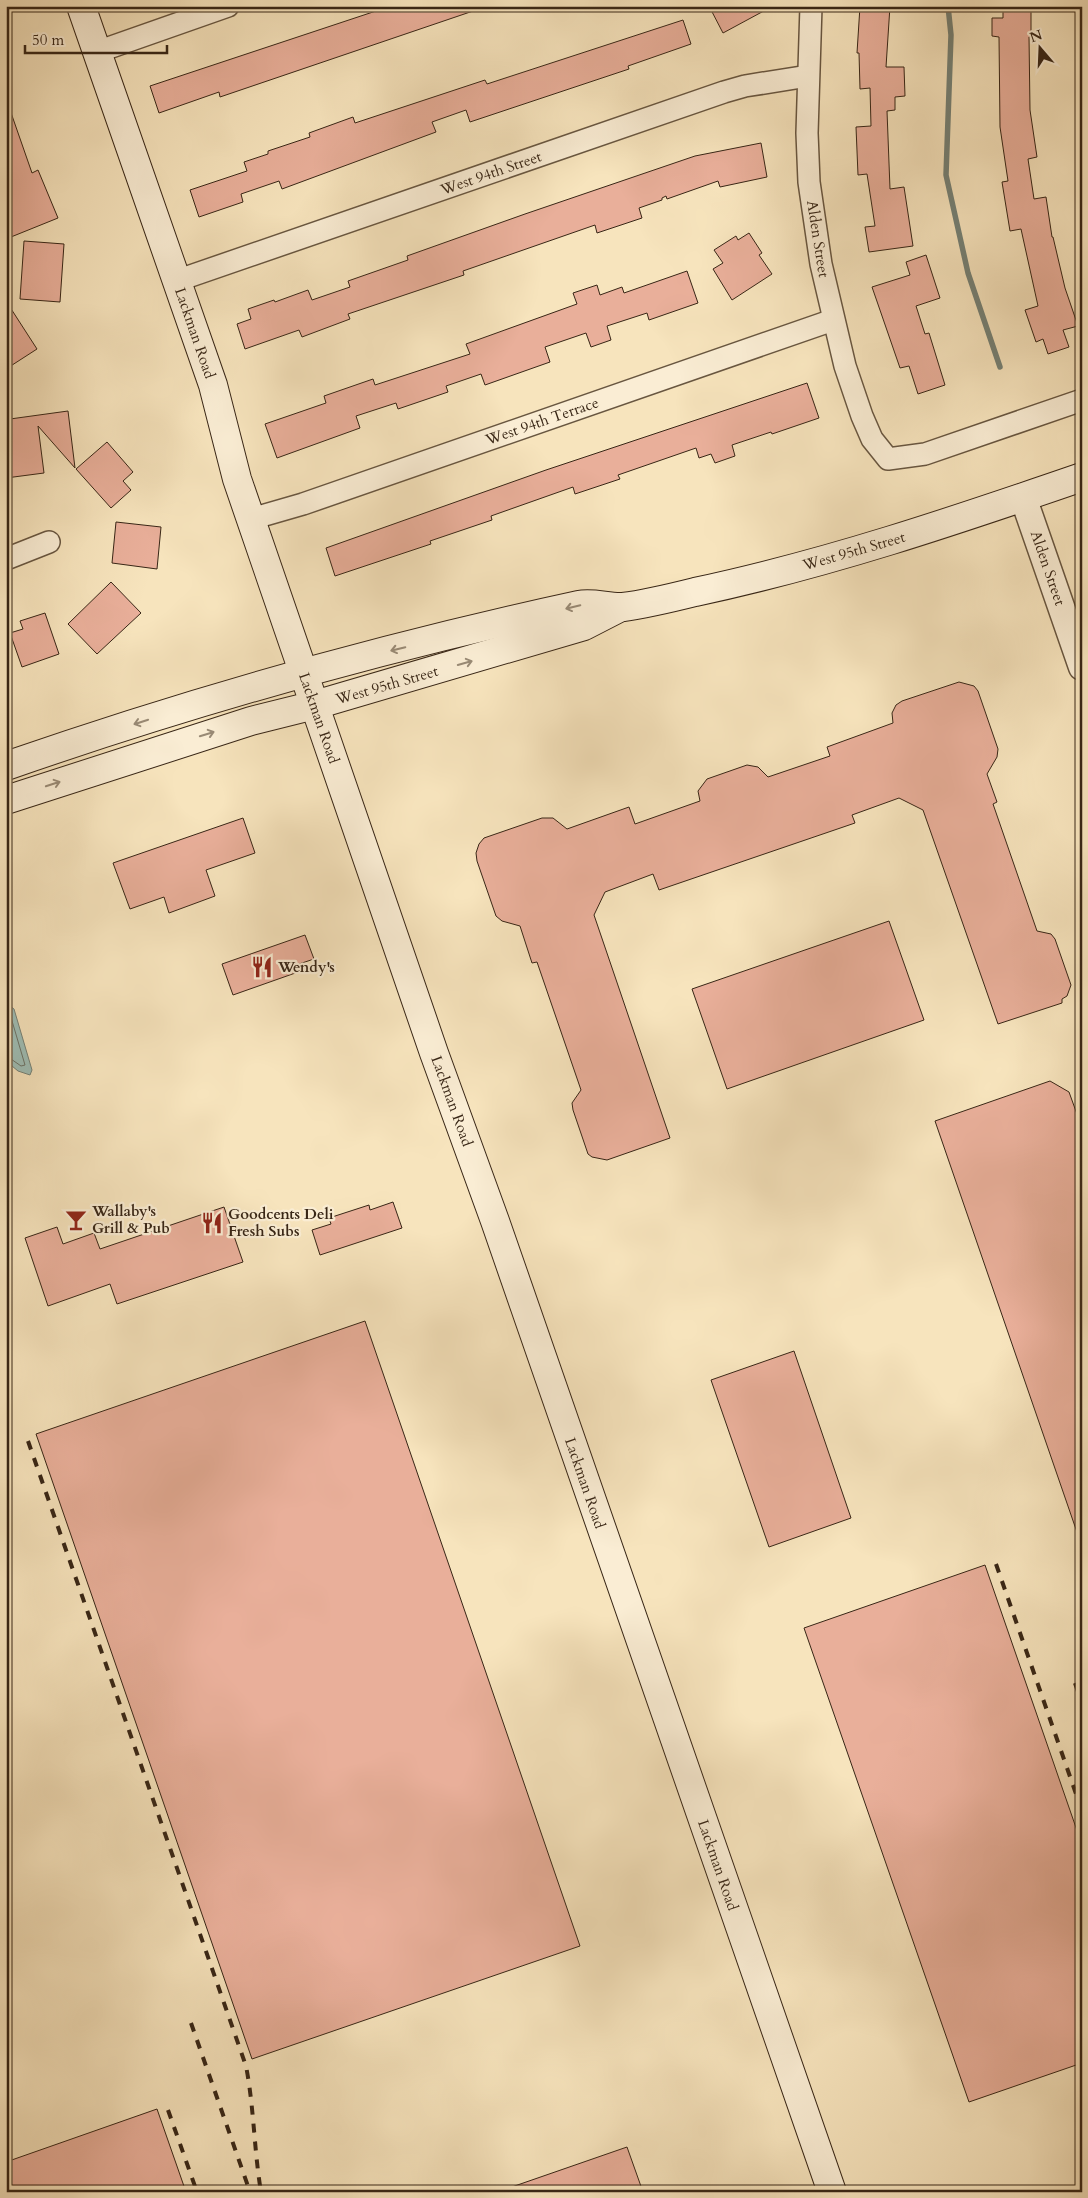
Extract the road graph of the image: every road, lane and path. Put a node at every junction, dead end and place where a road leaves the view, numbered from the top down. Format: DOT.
graph roads {
  1 [pos="81,6"];
  2 [pos="228,6"];
  3 [pos="811,6"];
  4 [pos="97,52"];
  5 [pos="808,76"];
  6 [pos="176,281"];
  7 [pos="833,320"];
  8 [pos="1082,400"];
  9 [pos="1082,477"];
  10 [pos="1023,497"];
  11 [pos="251,519"];
  12 [pos="49,542"];
  13 [pos="6,559"];
  14 [pos="621,607"];
  15 [pos="1082,667"];
  16 [pos="304,673"];
  17 [pos="315,705"];
  18 [pos="6,766"];
  19 [pos="6,800"];
  20 [pos="832,2192"];
  1 -- 4 [label="main road, Lackman Road"];
  2 -- 4 [label="street"];
  3 -- 5 [label="street, Alden Street"];
  4 -- 6 [label="main road, Lackman Road"];
  5 -- 6 [label="street, West 94th Street"];
  5 -- 7 [label="street, Alden Street"];
  6 -- 11 [label="main road, Lackman Road"];
  7 -- 8 [label="street, Alden Street"];
  7 -- 11 [label="street, West 94th Terrace"];
  9 -- 10 [label="main road, West 95th Street"];
  10 -- 14 [label="main road, West 95th Street"];
  10 -- 15 [label="street, Alden Street"];
  11 -- 16 [label="main road, Lackman Road"];
  12 -- 13 [label="street"];
  14 -- 16 [label="main road, West 95th Street, one-way"];
  17 -- 14 [label="main road, West 95th Street, one-way"];
  16 -- 17 [label="main road, Lackman Road"];
  16 -- 18 [label="main road, West 95th Street, one-way"];
  19 -- 17 [label="main road, West 95th Street, one-way"];
  17 -- 20 [label="main road, Lackman Road"];
}
